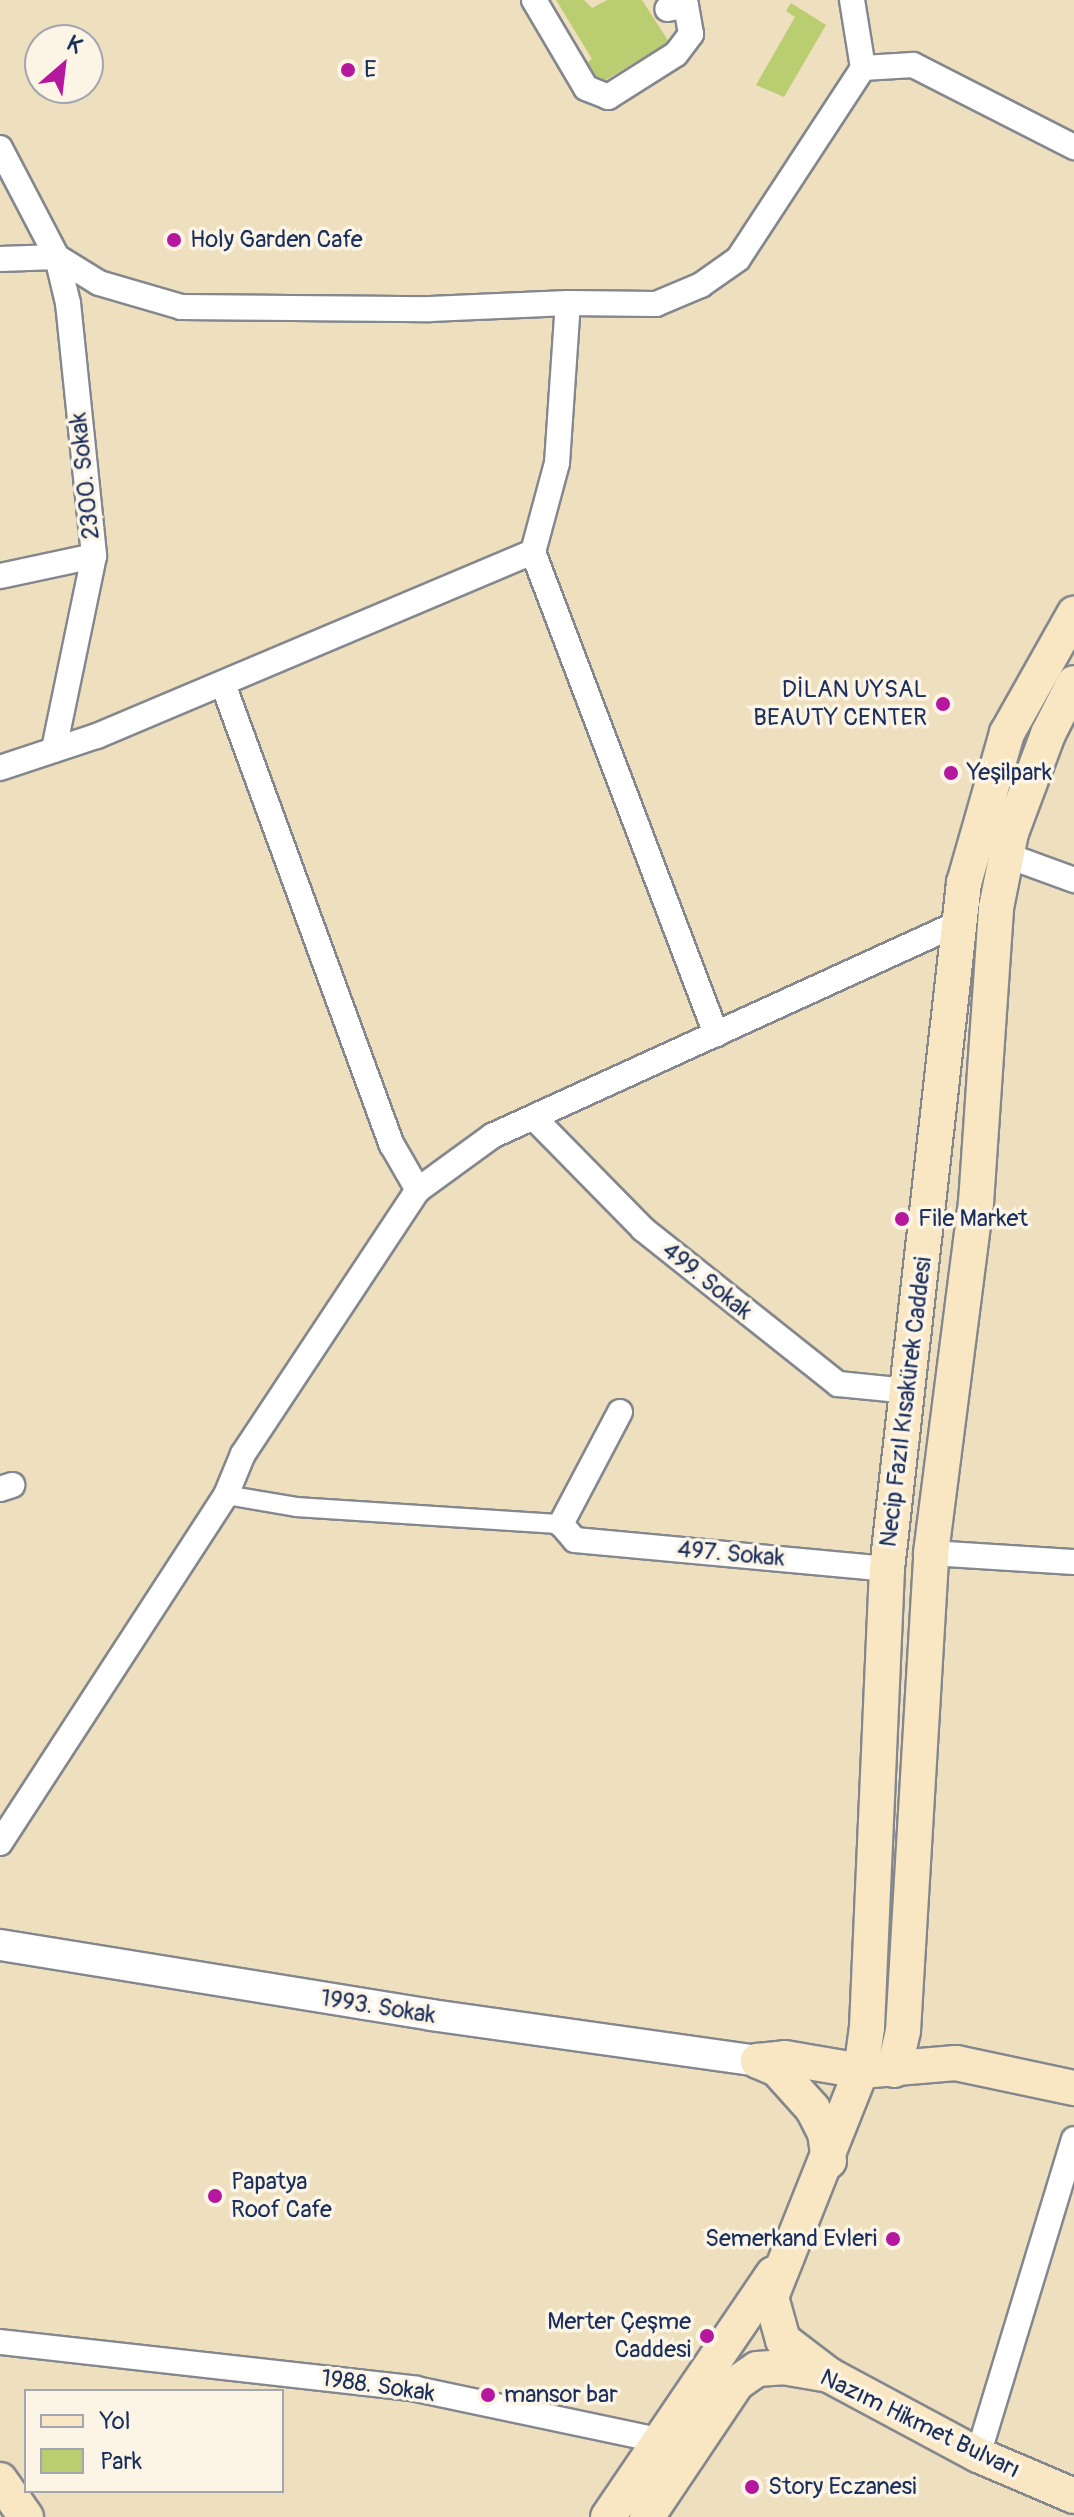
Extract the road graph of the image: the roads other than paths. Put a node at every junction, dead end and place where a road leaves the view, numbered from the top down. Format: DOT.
graph roads {
  1 [pos="534,0"];
  2 [pos="852,0"];
  3 [pos="667,9"];
  4 [pos="863,68"];
  5 [pos="1074,147"];
  6 [pos="0,148"];
  7 [pos="57,257"];
  8 [pos="0,259"];
  9 [pos="568,303"];
  10 [pos="533,552"];
  11 [pos="94,556"];
  12 [pos="0,576"];
  13 [pos="1074,614"];
  14 [pos="1074,683"];
  15 [pos="223,684"];
  16 [pos="54,750"];
  17 [pos="0,768"];
  18 [pos="1003,854"];
  19 [pos="1074,880"];
  20 [pos="996,908"];
  21 [pos="961,922"];
  22 [pos="716,1034"];
  23 [pos="535,1119"];
  24 [pos="418,1190"];
  25 [pos="908,1391"];
  26 [pos="620,1412"];
  27 [pos="226,1495"];
  28 [pos="568,1532"];
  29 [pos="931,1553"];
  30 [pos="1074,1562"];
  31 [pos="887,1569"];
  32 [pos="0,1843"];
  33 [pos="0,1945"];
  34 [pos="758,2061"];
  35 [pos="877,2071"];
  36 [pos="1074,2088"];
  37 [pos="1074,2139"];
  38 [pos="829,2161"];
  39 [pos="787,2254"];
  40 [pos="0,2342"];
  41 [pos="829,2375"];
  42 [pos="657,2440"];
  43 [pos="978,2455"];
  44 [pos="0,2480"];
  45 [pos="1074,2495"];
  46 [pos="26,2517"];
  47 [pos="608,2517"];
  48 [pos="647,2517"];
  1 -- 3 [label="street"];
  2 -- 4 [label="street"];
  4 -- 5 [label="street"];
  4 -- 9 [label="street"];
  6 -- 7 [label="street, 2300. Sokak"];
  7 -- 8 [label="street"];
  7 -- 9 [label="street"];
  7 -- 11 [label="street, 2300. Sokak"];
  9 -- 10 [label="street"];
  10 -- 15 [label="street"];
  10 -- 22 [label="street"];
  11 -- 12 [label="street"];
  11 -- 16 [label="street, 2300. Sokak"];
  13 -- 21 [label="main road, Necip Fazıl Kısakürek Caddesi"];
  14 -- 18 [label="main road, Necip Fazıl Kısakürek Caddesi"];
  15 -- 16 [label="street"];
  15 -- 24 [label="street"];
  16 -- 17 [label="street"];
  18 -- 19 [label="street"];
  18 -- 20 [label="main road, Necip Fazıl Kısakürek Caddesi"];
  20 -- 21 [label="main road"];
  20 -- 29 [label="main road, Necip Fazıl Kısakürek Caddesi"];
  21 -- 22 [label="street"];
  21 -- 25 [label="main road, Necip Fazıl Kısakürek Caddesi"];
  22 -- 23 [label="street"];
  23 -- 24 [label="street"];
  23 -- 25 [label="street, 499. Sokak"];
  24 -- 27 [label="street"];
  25 -- 31 [label="main road, Necip Fazıl Kısakürek Caddesi"];
  26 -- 28 [label="street"];
  27 -- 28 [label="street"];
  27 -- 32 [label="street"];
  28 -- 31 [label="street, 497. Sokak"];
  29 -- 30 [label="street"];
  29 -- 31 [label="main road"];
  29 -- 35 [label="main road, Necip Fazıl Kısakürek Caddesi"];
  31 -- 35 [label="main road, Necip Fazıl Kısakürek Caddesi"];
  33 -- 34 [label="street, 1993. Sokak"];
  34 -- 35 [label="main road"];
  34 -- 38 [label="main road"];
  35 -- 36 [label="main road"];
  35 -- 38 [label="main road"];
  37 -- 43 [label="street"];
  38 -- 39 [label="main road"];
  39 -- 41 [label="main road"];
  39 -- 42 [label="main road"];
  40 -- 42 [label="street, 1988. Sokak"];
  41 -- 43 [label="main road, Nazım Hikmet Bulvarı"];
  41 -- 48 [label="main road, Nazım Hikmet Bulvarı"];
  42 -- 47 [label="main road"];
  43 -- 45 [label="main road, Nazım Hikmet Bulvarı"];
  44 -- 46 [label="main road"];
}
